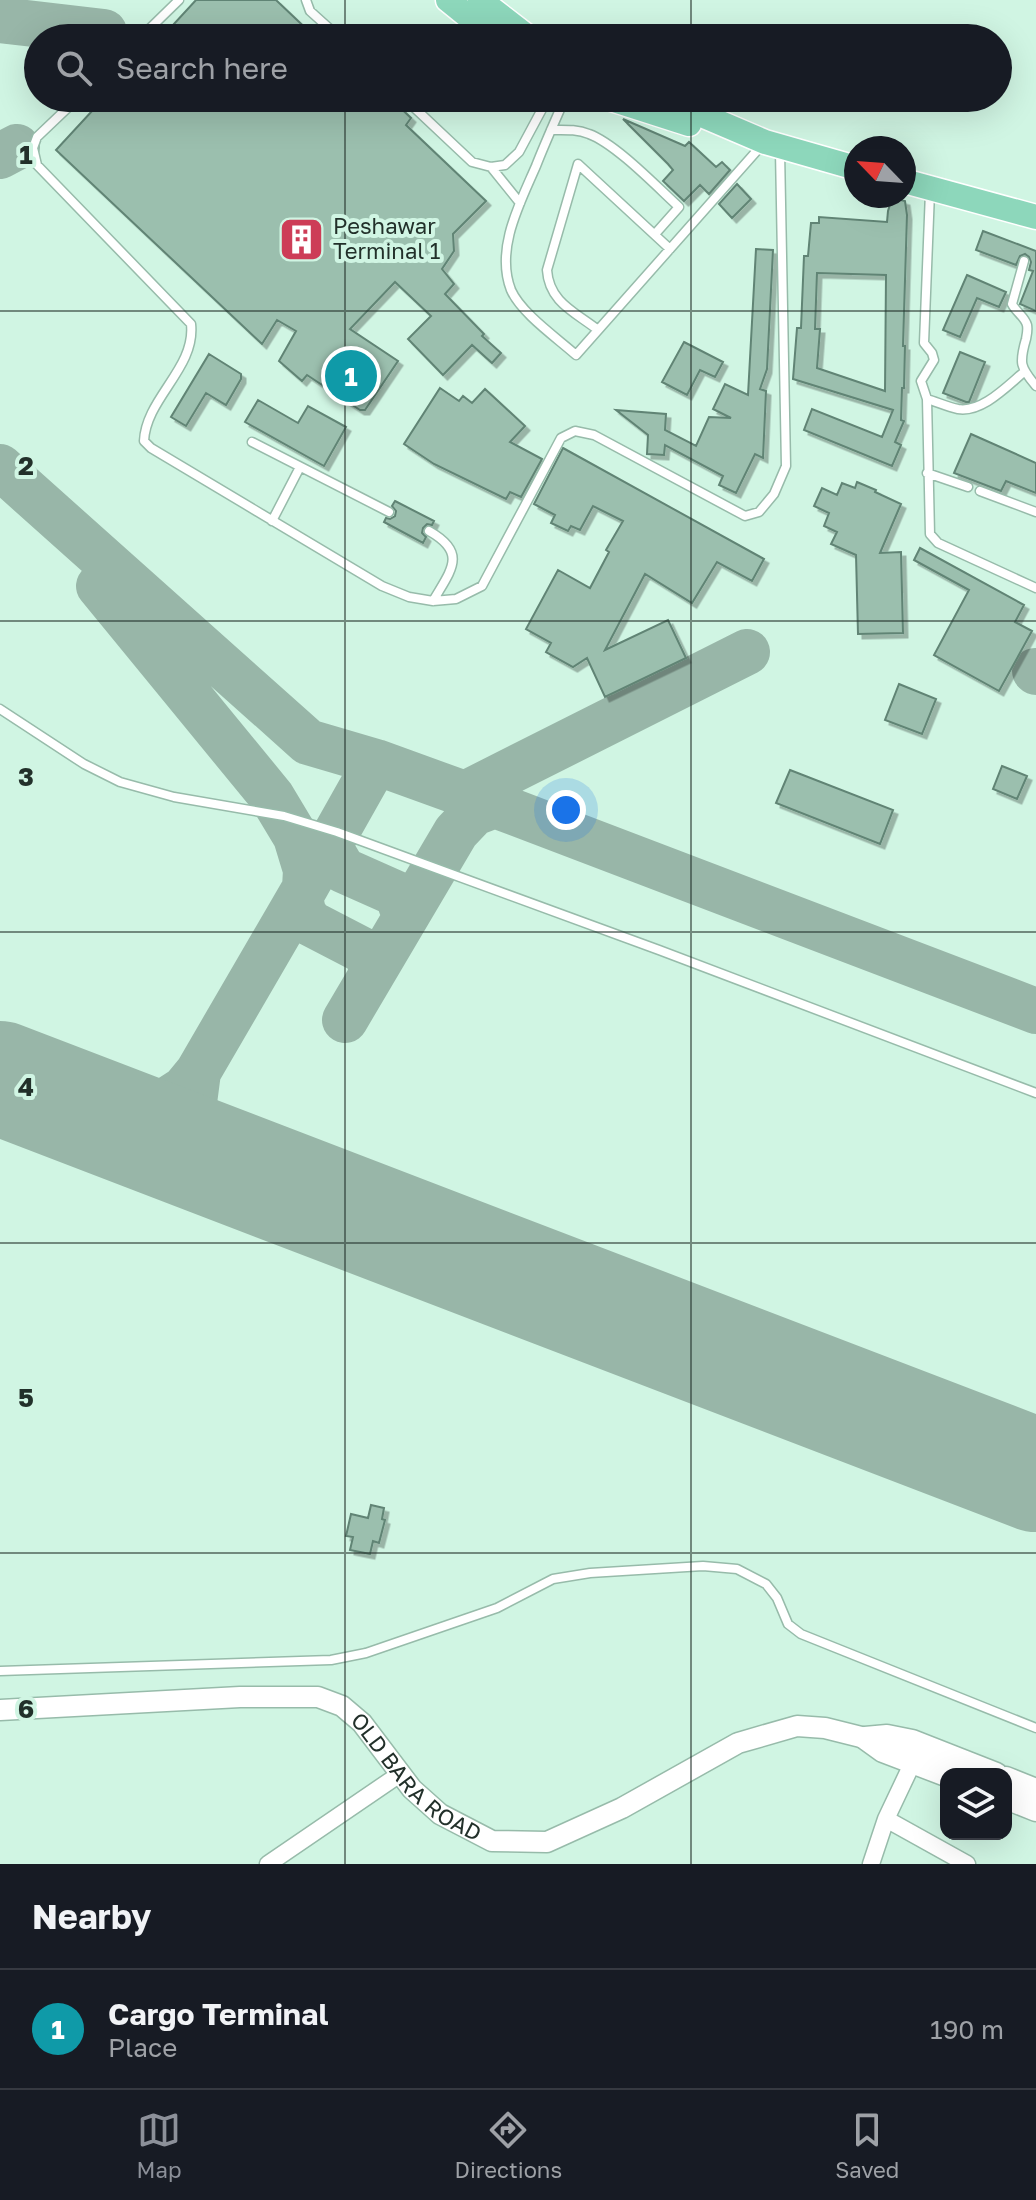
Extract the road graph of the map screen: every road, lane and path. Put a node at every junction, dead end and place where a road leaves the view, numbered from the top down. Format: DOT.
graph roads {
  1 [pos="179,0"];
  2 [pos="306,0"];
  3 [pos="448,0"];
  4 [pos="480,0"];
  5 [pos="154,24"];
  6 [pos="324,24"];
  7 [pos="478,24"];
  8 [pos="511,24"];
  9 [pos="63,112"];
  10 [pos="419,112"];
  11 [pos="540,112"];
  12 [pos="559,112"];
  13 [pos="649,112"];
  14 [pos="695,112"];
  15 [pos="551,130"];
  16 [pos="772,144"];
  17 [pos="844,165"];
  18 [pos="491,167"];
  19 [pos="916,185"];
  20 [pos="930,189"];
  21 [pos="520,203"];
  22 [pos="1036,217"];
  23 [pos="655,234"];
  24 [pos="670,249"];
  25 [pos="1024,261"];
  26 [pos="598,330"];
  27 [pos="1024,372"];
  28 [pos="1036,386"];
  29 [pos="927,399"];
  30 [pos="252,442"];
  31 [pos="300,467"];
  32 [pos="927,473"];
  33 [pos="968,487"];
  34 [pos="980,491"];
  35 [pos="389,512"];
  36 [pos="1036,512"];
  37 [pos="272,521"];
  38 [pos="429,531"];
  39 [pos="1036,588"];
  40 [pos="433,601"];
  41 [pos="0,709"];
  42 [pos="1036,1093"];
  43 [pos="0,1671"];
  44 [pos="0,1710"];
  45 [pos="1036,1728"];
  46 [pos="865,1738"];
  47 [pos="913,1762"];
  48 [pos="981,1768"];
  49 [pos="940,1773"];
  50 [pos="400,1774"];
  51 [pos="1012,1780"];
  52 [pos="1036,1790"];
  53 [pos="1012,1800"];
  54 [pos="1036,1810"];
  55 [pos="886,1819"];
  56 [pos="268,1864"];
  57 [pos="871,1864"];
  58 [pos="967,1864"];
  1 -- 5 [label="lane"];
  2 -- 6 [label="lane"];
  3 -- 7 [label="main road"];
  4 -- 8 [label="main road"];
  9 -- 37 [label="lane"];
  10 -- 18 [label="lane"];
  11 -- 18 [label="lane"];
  12 -- 15 [label="lane"];
  13 -- 16 [label="main road"];
  14 -- 16 [label="main road"];
  15 -- 21 [label="lane"];
  15 -- 23 [label="lane"];
  16 -- 17 [label="main road"];
  16 -- 24 [label="lane"];
  16 -- 40 [label="lane"];
  18 -- 21 [label="lane"];
  19 -- 20 [label="main road"];
  20 -- 22 [label="main road"];
  20 -- 29 [label="lane"];
  21 -- 26 [label="lane"];
  23 -- 24 [label="lane"];
  23 -- 26 [label="lane"];
  24 -- 26 [label="lane"];
  25 -- 27 [label="lane"];
  27 -- 28 [label="lane"];
  27 -- 29 [label="lane"];
  29 -- 32 [label="lane"];
  30 -- 31 [label="lane"];
  31 -- 35 [label="lane"];
  31 -- 37 [label="lane"];
  32 -- 33 [label="lane"];
  32 -- 39 [label="lane"];
  34 -- 36 [label="lane"];
  37 -- 40 [label="lane"];
  38 -- 40 [label="lane"];
  41 -- 42 [label="lane"];
  43 -- 45 [label="lane"];
  44 -- 50 [label="street, OLD BARA ROAD"];
  46 -- 47 [label="main road, OLD BARA ROAD"];
  46 -- 48 [label="main road"];
  46 -- 50 [label="street, OLD BARA ROAD"];
  47 -- 49 [label="main road, OLD BARA ROAD"];
  47 -- 55 [label="street"];
  50 -- 56 [label="street"];
  51 -- 52 [label="main road"];
  53 -- 54 [label="main road"];
  55 -- 57 [label="street"];
  55 -- 58 [label="street"];
}
